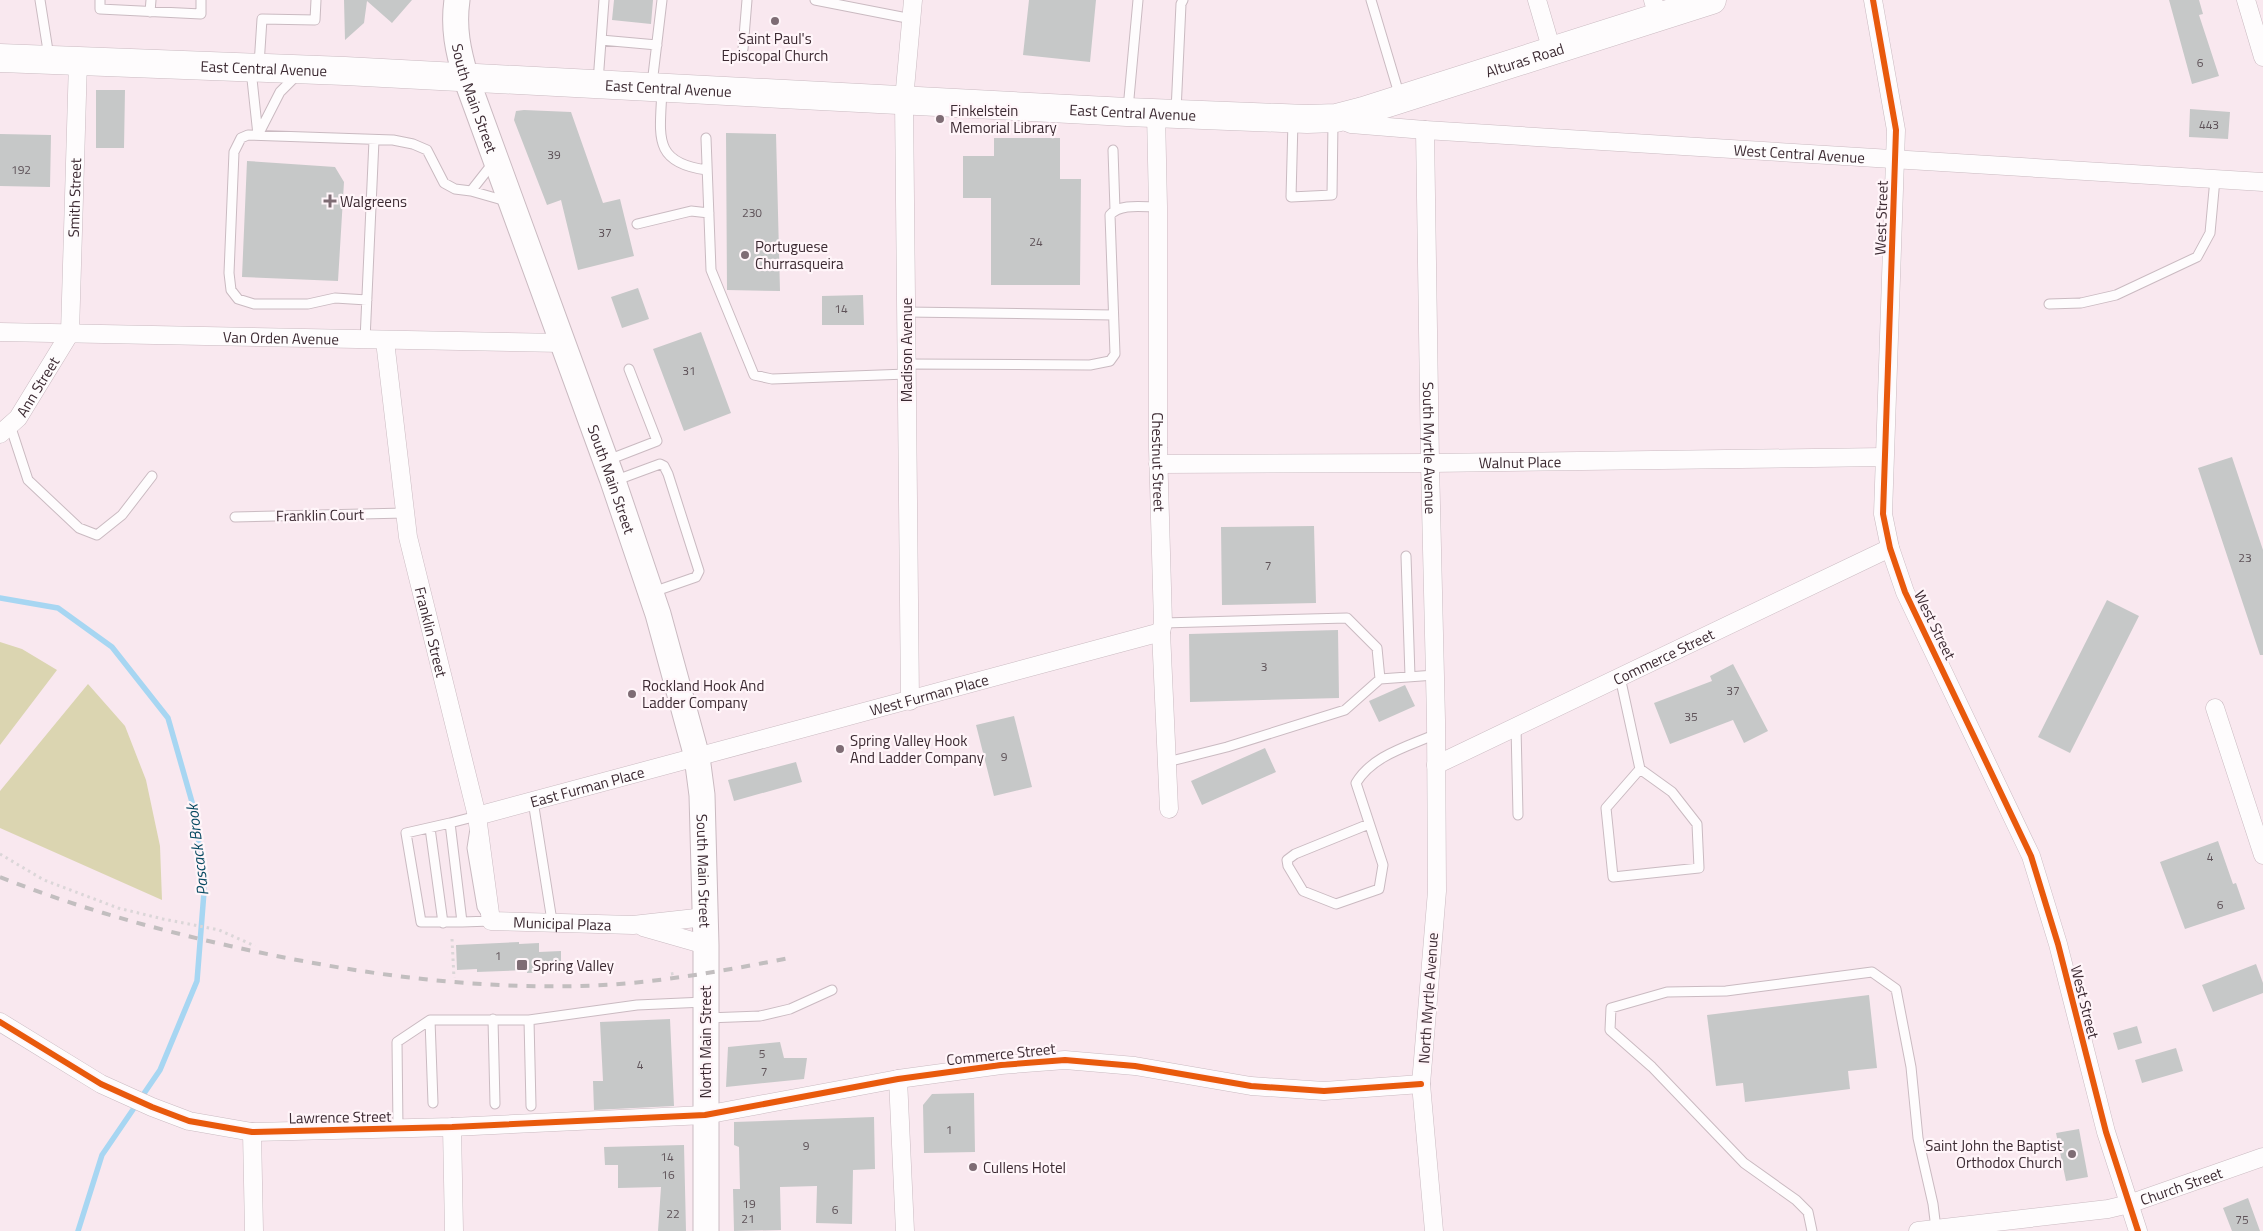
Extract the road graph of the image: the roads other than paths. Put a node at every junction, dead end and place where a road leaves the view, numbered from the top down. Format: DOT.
graph roads {
  1 [pos="40,0"];
  2 [pos="100,0"];
  3 [pos="151,0"];
  4 [pos="202,0"];
  5 [pos="316,0"];
  6 [pos="457,0"];
  7 [pos="604,0"];
  8 [pos="662,0"];
  9 [pos="747,0"];
  10 [pos="816,0"];
  11 [pos="914,0"];
  12 [pos="1138,0"];
  13 [pos="1183,0"];
  14 [pos="1370,0"];
  15 [pos="1537,0"];
  16 [pos="1712,0"];
  17 [pos="1873,0"];
  18 [pos="2246,0"];
  19 [pos="1656,9"];
  20 [pos="150,12"];
  21 [pos="912,19"];
  22 [pos="601,40"];
  23 [pos="657,45"];
  24 [pos="742,49"];
  25 [pos="1552,51"];
  26 [pos="2263,57"];
  27 [pos="0,58"];
  28 [pos="50,60"];
  29 [pos="78,62"];
  30 [pos="255,67"];
  31 [pos="302,70"];
  32 [pos="466,78"];
  33 [pos="598,84"];
  34 [pos="657,87"];
  35 [pos="1400,99"];
  36 [pos="904,100"];
  37 [pos="1127,112"];
  38 [pos="1166,113"];
  39 [pos="1293,118"];
  40 [pos="1335,118"];
  41 [pos="1425,130"];
  42 [pos="258,135"];
  43 [pos="706,138"];
  44 [pos="374,140"];
  45 [pos="1113,150"];
  46 [pos="1895,159"];
  47 [pos="496,160"];
  48 [pos="708,170"];
  49 [pos="2215,179"];
  50 [pos="2263,182"];
  51 [pos="471,191"];
  52 [pos="511,203"];
  53 [pos="1158,207"];
  54 [pos="1115,210"];
  55 [pos="709,213"];
  56 [pos="637,224"];
  57 [pos="367,300"];
  58 [pos="2049,304"];
  59 [pos="906,312"];
  60 [pos="1113,315"];
  61 [pos="0,332"];
  62 [pos="70,333"];
  63 [pos="365,340"];
  64 [pos="385,341"];
  65 [pos="562,343"];
  66 [pos="629,369"];
  67 [pos="907,369"];
  68 [pos="5,430"];
  69 [pos="1884,457"];
  70 [pos="1430,463"];
  71 [pos="1158,464"];
  72 [pos="609,471"];
  73 [pos="152,476"];
  74 [pos="405,514"];
  75 [pos="235,517"];
  76 [pos="1890,548"];
  77 [pos="1406,556"];
  78 [pos="651,592"];
  79 [pos="1162,628"];
  80 [pos="1435,675"];
  81 [pos="1410,676"];
  82 [pos="1620,677"];
  83 [pos="1380,679"];
  84 [pos="910,701"];
  85 [pos="2214,708"];
  86 [pos="1516,727"];
  87 [pos="1436,734"];
  88 [pos="697,757"];
  89 [pos="1167,762"];
  90 [pos="1436,764"];
  91 [pos="1640,769"];
  92 [pos="533,802"];
  93 [pos="1169,809"];
  94 [pos="1518,815"];
  95 [pos="477,816"];
  96 [pos="450,823"];
  97 [pos="1369,824"];
  98 [pos="430,828"];
  99 [pos="2263,855"];
  100 [pos="705,917"];
  101 [pos="491,920"];
  102 [pos="552,921"];
  103 [pos="462,922"];
  104 [pos="443,923"];
  105 [pos="633,925"];
  106 [pos="706,945"];
  107 [pos="705,974"];
  108 [pos="832,990"];
  109 [pos="705,1010"];
  110 [pos="493,1019"];
  111 [pos="430,1020"];
  112 [pos="529,1020"];
  113 [pos="0,1022"];
  114 [pos="898,1078"];
  115 [pos="1421,1084"];
  116 [pos="433,1104"];
  117 [pos="495,1104"];
  118 [pos="530,1106"];
  119 [pos="705,1115"];
  120 [pos="452,1127"];
  121 [pos="398,1128"];
  122 [pos="252,1132"];
  123 [pos="2263,1157"];
  124 [pos="2129,1204"];
  125 [pos="1927,1230"];
  126 [pos="254,1231"];
  127 [pos="454,1231"];
  128 [pos="706,1231"];
  129 [pos="905,1231"];
  130 [pos="1434,1231"];
  131 [pos="1812,1231"];
  132 [pos="2138,1231"];
  1 -- 28 [label="lane"];
  2 -- 20 [label="lane"];
  3 -- 20 [label="lane"];
  4 -- 20 [label="lane"];
  5 -- 30 [label="lane"];
  6 -- 32 [label="main road, South Main Street"];
  7 -- 22 [label="lane"];
  8 -- 23 [label="lane"];
  9 -- 24 [label="lane"];
  10 -- 21 [label="lane"];
  11 -- 21 [label="street, Madison Avenue"];
  12 -- 37 [label="lane"];
  13 -- 38 [label="lane"];
  14 -- 35 [label="lane"];
  15 -- 25 [label="street"];
  16 -- 19 [label="main road, Alturas Road"];
  17 -- 46 [label="street, West Street"];
  18 -- 26 [label="street"];
  19 -- 25 [label="main road, Alturas Road"];
  21 -- 36 [label="street, Madison Avenue"];
  22 -- 23 [label="lane"];
  22 -- 33 [label="lane"];
  23 -- 34 [label="lane"];
  25 -- 35 [label="main road, Alturas Road"];
  27 -- 28 [label="main road, East Central Avenue"];
  28 -- 29 [label="main road, East Central Avenue"];
  29 -- 30 [label="main road, East Central Avenue"];
  29 -- 62 [label="street, Smith Street"];
  30 -- 31 [label="main road, East Central Avenue"];
  30 -- 42 [label="lane"];
  31 -- 32 [label="main road, East Central Avenue"];
  31 -- 42 [label="lane"];
  32 -- 33 [label="main road, East Central Avenue"];
  32 -- 47 [label="main road, South Main Street"];
  33 -- 34 [label="main road, East Central Avenue"];
  34 -- 36 [label="main road, East Central Avenue"];
  34 -- 48 [label="lane"];
  35 -- 40 [label="main road, Alturas Road"];
  36 -- 37 [label="main road, East Central Avenue"];
  36 -- 59 [label="street, Madison Avenue"];
  37 -- 38 [label="main road, East Central Avenue"];
  38 -- 39 [label="main road, East Central Avenue"];
  38 -- 53 [label="street, Chestnut Street"];
  39 -- 40 [label="main road, East Central Avenue"];
  39 -- 40 [label="lane"];
  40 -- 41 [label="street, West Central Avenue"];
  41 -- 46 [label="street, West Central Avenue"];
  41 -- 70 [label="street, South Myrtle Avenue"];
  42 -- 44 [label="lane"];
  42 -- 57 [label="lane"];
  43 -- 48 [label="lane"];
  44 -- 51 [label="lane"];
  44 -- 57 [label="lane"];
  45 -- 54 [label="lane"];
  46 -- 49 [label="street, West Central Avenue"];
  46 -- 69 [label="street, West Street"];
  47 -- 51 [label="lane"];
  47 -- 52 [label="main road, South Main Street"];
  48 -- 55 [label="lane"];
  49 -- 50 [label="street, West Central Avenue"];
  49 -- 58 [label="lane"];
  51 -- 52 [label="lane"];
  52 -- 65 [label="main road, South Main Street"];
  53 -- 54 [label="lane"];
  53 -- 71 [label="street, Chestnut Street"];
  54 -- 60 [label="lane"];
  55 -- 56 [label="lane"];
  55 -- 67 [label="lane"];
  57 -- 63 [label="lane"];
  59 -- 60 [label="lane"];
  59 -- 67 [label="street, Madison Avenue"];
  60 -- 67 [label="lane"];
  61 -- 62 [label="street, Van Orden Avenue"];
  62 -- 63 [label="street, Van Orden Avenue"];
  62 -- 68 [label="street, Ann Street"];
  63 -- 64 [label="street, Van Orden Avenue"];
  64 -- 65 [label="street, Van Orden Avenue"];
  64 -- 74 [label="street, Franklin Street"];
  65 -- 72 [label="main road, South Main Street"];
  66 -- 72 [label="lane"];
  67 -- 84 [label="street, Madison Avenue"];
  68 -- 73 [label="lane"];
  69 -- 70 [label="street, Walnut Place"];
  69 -- 76 [label="street, West Street"];
  70 -- 71 [label="street, Walnut Place"];
  70 -- 80 [label="street, South Myrtle Avenue"];
  71 -- 79 [label="street, Chestnut Street"];
  72 -- 78 [label="main road, South Main Street"];
  72 -- 78 [label="lane"];
  74 -- 75 [label="lane, Franklin Court"];
  74 -- 95 [label="street, Franklin Street"];
  76 -- 82 [label="street, Commerce Street"];
  76 -- 124 [label="street, West Street"];
  77 -- 81 [label="lane"];
  78 -- 88 [label="main road, South Main Street"];
  79 -- 83 [label="lane"];
  79 -- 84 [label="street, West Furman Place"];
  79 -- 89 [label="street, Chestnut Street"];
  80 -- 81 [label="lane"];
  80 -- 87 [label="street, South Myrtle Avenue"];
  81 -- 83 [label="lane"];
  82 -- 86 [label="street, Commerce Street"];
  82 -- 91 [label="lane"];
  83 -- 89 [label="lane"];
  84 -- 88 [label="street, West Furman Place"];
  85 -- 99 [label="street"];
  86 -- 90 [label="street, Commerce Street"];
  86 -- 94 [label="lane"];
  87 -- 90 [label="street, South Myrtle Avenue"];
  87 -- 97 [label="lane"];
  88 -- 92 [label="street, East Furman Place"];
  88 -- 100 [label="main road, South Main Street"];
  89 -- 93 [label="street, Chestnut Street"];
  90 -- 115 [label="street, North Myrtle Avenue"];
  91 -- 91 [label="lane"];
  92 -- 95 [label="street, East Furman Place"];
  92 -- 102 [label="lane"];
  95 -- 96 [label="lane"];
  95 -- 101 [label="street, Franklin Street"];
  96 -- 98 [label="lane"];
  96 -- 103 [label="lane"];
  97 -- 97 [label="lane"];
  98 -- 104 [label="lane"];
  98 -- 104 [label="lane"];
  100 -- 105 [label="street, Municipal Plaza"];
  100 -- 106 [label="main road, South Main Street"];
  101 -- 102 [label="street, Municipal Plaza"];
  101 -- 103 [label="lane"];
  102 -- 105 [label="street, Municipal Plaza"];
  103 -- 104 [label="lane"];
  105 -- 106 [label="street, Municipal Plaza"];
  106 -- 107 [label="main road, South Main Street"];
  107 -- 109 [label="main road, North Main Street"];
  108 -- 109 [label="lane"];
  109 -- 112 [label="lane"];
  109 -- 119 [label="main road, North Main Street"];
  110 -- 111 [label="lane"];
  110 -- 112 [label="lane"];
  110 -- 117 [label="lane"];
  111 -- 116 [label="lane"];
  111 -- 121 [label="lane"];
  112 -- 118 [label="lane"];
  113 -- 122 [label="street, Lawrence Street"];
  114 -- 115 [label="street, Commerce Street"];
  114 -- 119 [label="street, Commerce Street"];
  114 -- 129 [label="street"];
  115 -- 130 [label="street, North Myrtle Avenue"];
  119 -- 120 [label="street, Lawrence Street"];
  119 -- 128 [label="main road, North Main Street"];
  120 -- 121 [label="street, Lawrence Street"];
  120 -- 127 [label="street"];
  121 -- 122 [label="street, Lawrence Street"];
  122 -- 126 [label="street"];
  123 -- 124 [label="street, Church Street"];
  124 -- 125 [label="street, Church Street"];
  124 -- 132 [label="street, West Street"];
  125 -- 131 [label="lane"];
}
